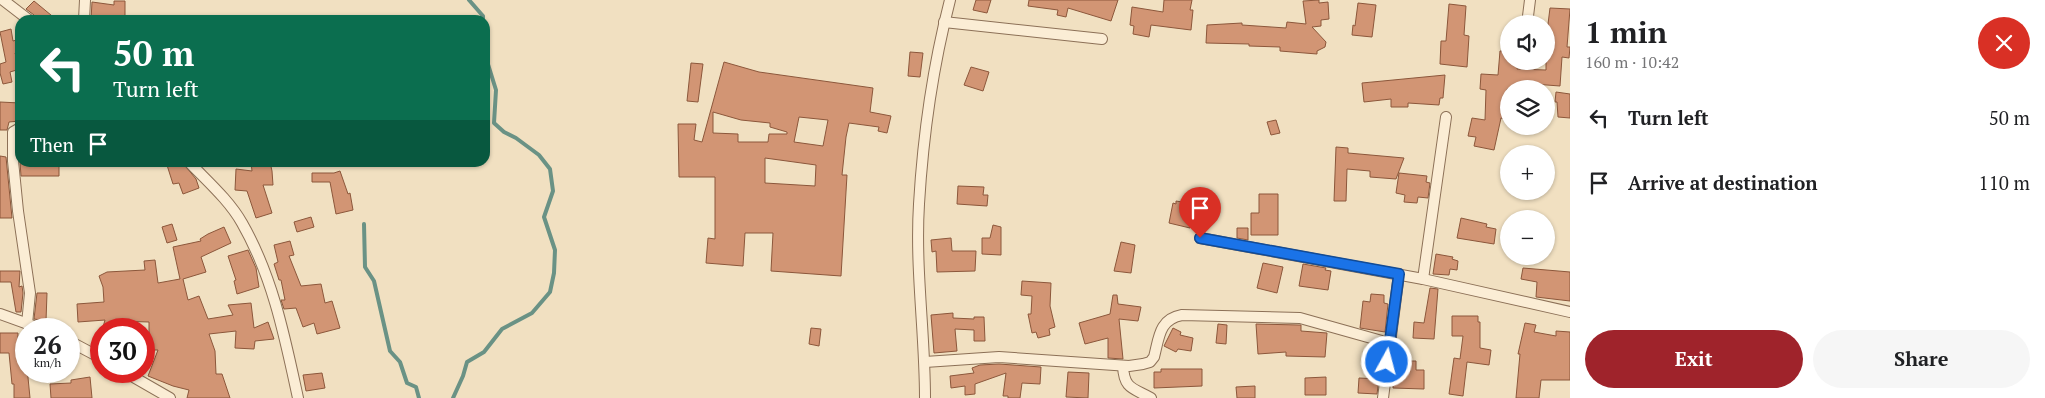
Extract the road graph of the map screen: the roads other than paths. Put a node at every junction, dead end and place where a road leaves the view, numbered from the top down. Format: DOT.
graph roads {
  1 [pos="3,0"];
  2 [pos="85,0"];
  3 [pos="950,0"];
  4 [pos="1530,0"];
  5 [pos="23,15"];
  6 [pos="84,15"];
  7 [pos="1529,15"];
  8 [pos="944,22"];
  9 [pos="1102,39"];
  10 [pos="1446,117"];
  11 [pos="15,131"];
  12 [pos="194,167"];
  13 [pos="1200,238"];
  14 [pos="1399,274"];
  15 [pos="1423,279"];
  16 [pos="1570,312"];
  17 [pos="0,314"];
  18 [pos="28,318"];
  19 [pos="15,320"];
  20 [pos="1389,343"];
  21 [pos="925,362"];
  22 [pos="1123,366"];
  23 [pos="144,383"];
  24 [pos="170,398"];
  25 [pos="298,398"];
  26 [pos="925,398"];
  27 [pos="1151,398"];
  28 [pos="1383,398"];
  1 -- 5 [label="street"];
  2 -- 6 [label="street"];
  3 -- 8 [label="street"];
  4 -- 7 [label="street"];
  8 -- 9 [label="street"];
  8 -- 21 [label="street"];
  10 -- 15 [label="street"];
  11 -- 18 [label="street"];
  12 -- 25 [label="street"];
  13 -- 14 [label="street"];
  14 -- 15 [label="street"];
  14 -- 20 [label="street"];
  15 -- 16 [label="street"];
  17 -- 19 [label="street"];
  20 -- 22 [label="street"];
  20 -- 28 [label="street"];
  21 -- 22 [label="street"];
  21 -- 26 [label="street"];
  22 -- 27 [label="street"];
  23 -- 24 [label="street"];
}
